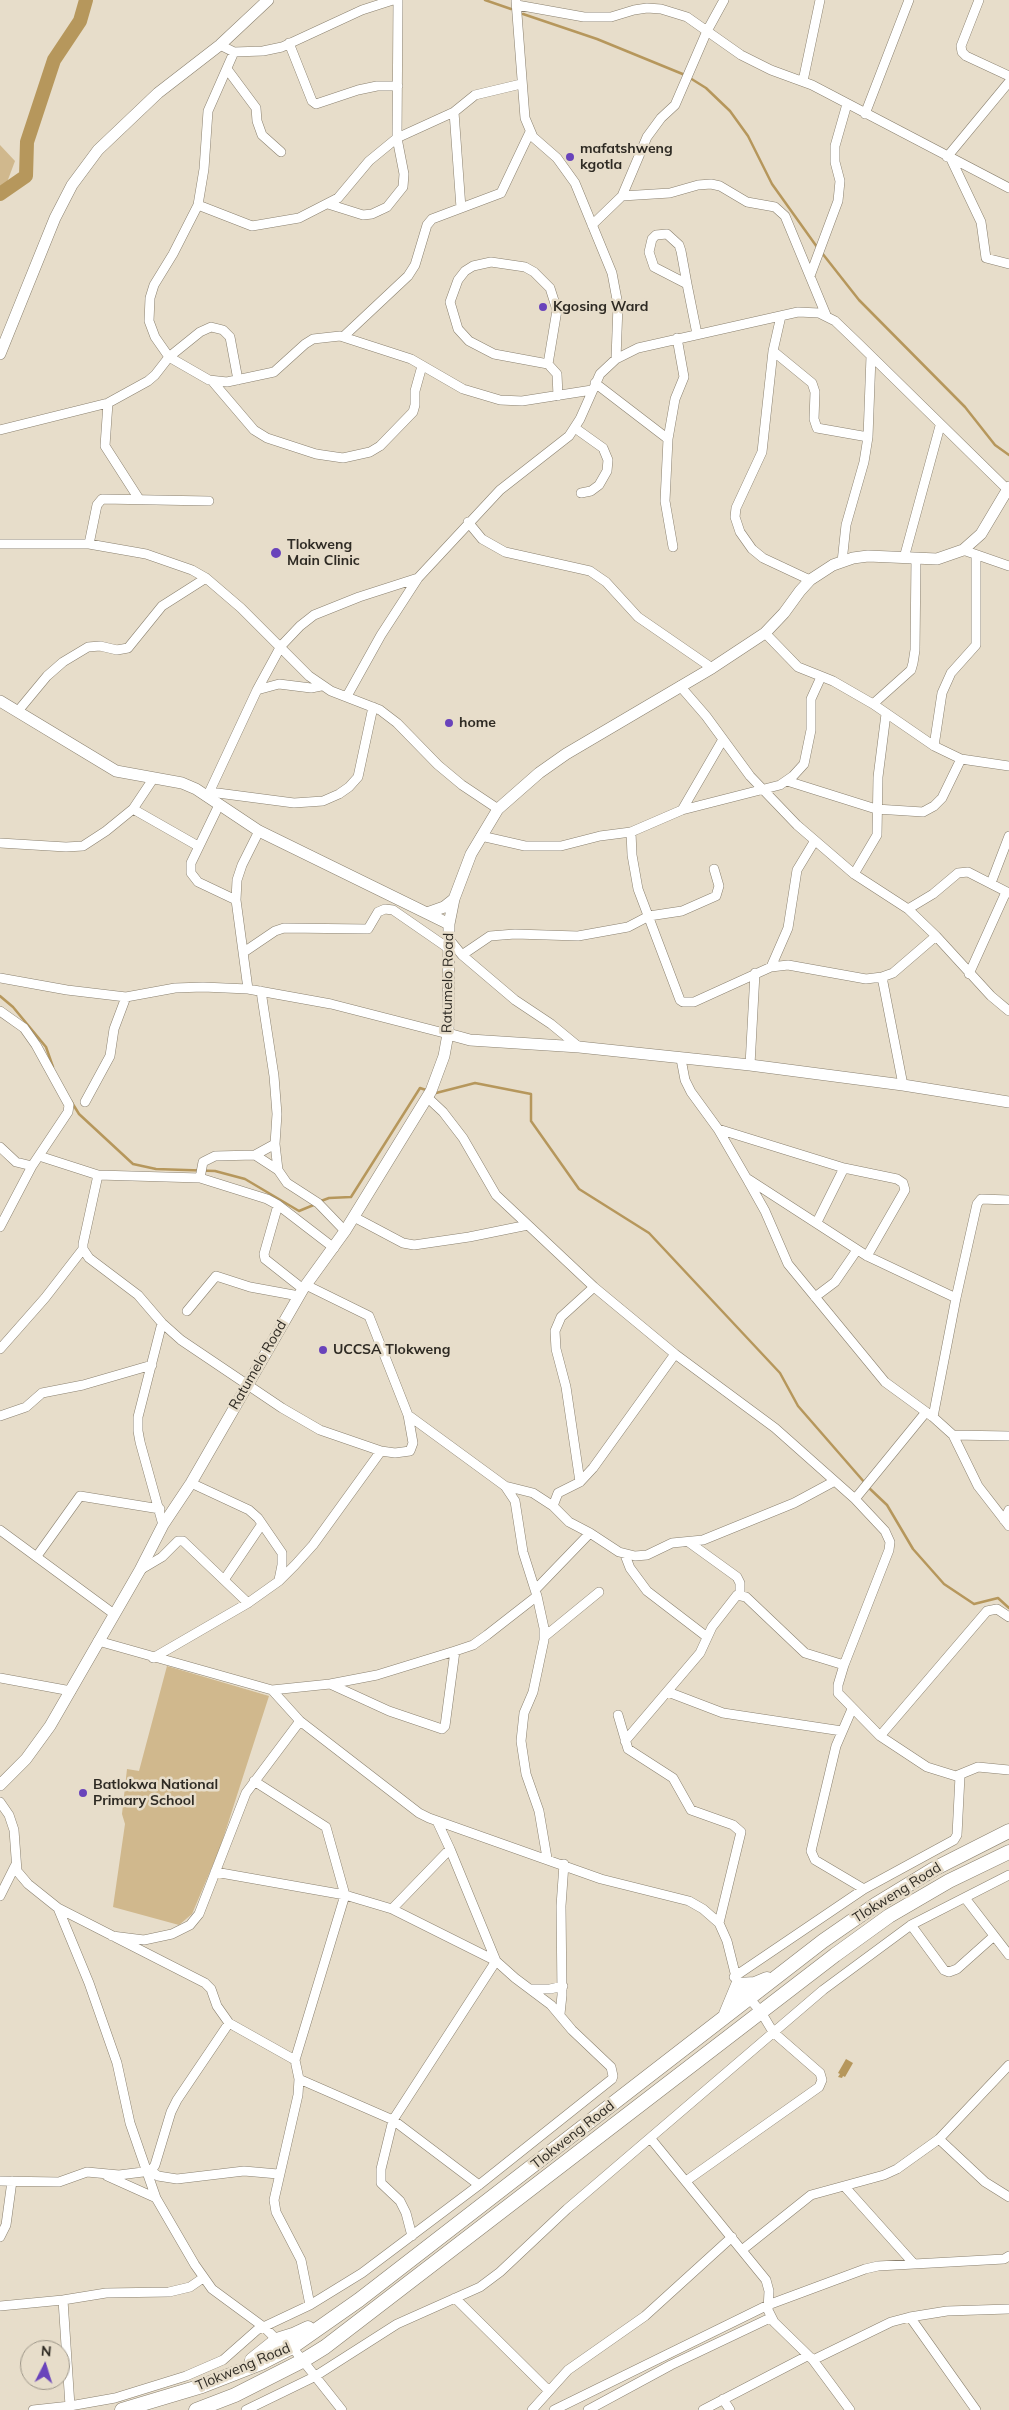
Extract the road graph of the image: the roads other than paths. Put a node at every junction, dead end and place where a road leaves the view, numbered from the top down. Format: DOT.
graph roads {
  1 [pos="268,0"];
  2 [pos="393,0"];
  3 [pos="398,0"];
  4 [pos="724,0"];
  5 [pos="820,0"];
  6 [pos="910,0"];
  7 [pos="979,0"];
  8 [pos="516,2"];
  9 [pos="707,31"];
  10 [pos="289,44"];
  11 [pos="220,45"];
  12 [pos="234,52"];
  13 [pos="227,69"];
  14 [pos="1009,76"];
  15 [pos="803,81"];
  16 [pos="1009,82"];
  17 [pos="521,84"];
  18 [pos="398,86"];
  19 [pos="847,104"];
  20 [pos="454,112"];
  21 [pos="865,114"];
  22 [pos="530,132"];
  23 [pos="397,138"];
  24 [pos="281,152"];
  25 [pos="949,158"];
  26 [pos="1009,188"];
  27 [pos="622,196"];
  28 [pos="328,204"];
  29 [pos="198,205"];
  30 [pos="461,208"];
  31 [pos="592,225"];
  32 [pos="1009,264"];
  33 [pos="810,276"];
  34 [pos="687,284"];
  35 [pos="826,315"];
  36 [pos="781,316"];
  37 [pos="697,334"];
  38 [pos="343,338"];
  39 [pos="677,338"];
  40 [pos="773,352"];
  41 [pos="0,354"];
  42 [pos="871,356"];
  43 [pos="169,357"];
  44 [pos="616,359"];
  45 [pos="548,364"];
  46 [pos="422,366"];
  47 [pos="238,380"];
  48 [pos="214,382"];
  49 [pos="593,386"];
  50 [pos="558,396"];
  51 [pos="108,403"];
  52 [pos="940,426"];
  53 [pos="575,428"];
  54 [pos="0,430"];
  55 [pos="868,437"];
  56 [pos="668,439"];
  57 [pos="1009,489"];
  58 [pos="582,493"];
  59 [pos="139,499"];
  60 [pos="209,501"];
  61 [pos="468,522"];
  62 [pos="0,544"];
  63 [pos="89,544"];
  64 [pos="673,547"];
  65 [pos="963,550"];
  66 [pos="976,555"];
  67 [pos="910,558"];
  68 [pos="842,562"];
  69 [pos="1009,566"];
  70 [pos="206,578"];
  71 [pos="418,578"];
  72 [pos="810,580"];
  73 [pos="765,633"];
  74 [pos="281,646"];
  75 [pos="712,668"];
  76 [pos="821,677"];
  77 [pos="321,686"];
  78 [pos="680,686"];
  79 [pos="257,690"];
  80 [pos="347,696"];
  81 [pos="0,701"];
  82 [pos="873,704"];
  83 [pos="372,707"];
  84 [pos="18,712"];
  85 [pos="886,714"];
  86 [pos="722,741"];
  87 [pos="934,746"];
  88 [pos="961,759"];
  89 [pos="1009,766"];
  90 [pos="153,779"];
  91 [pos="788,781"];
  92 [pos="764,789"];
  93 [pos="209,794"];
  94 [pos="219,805"];
  95 [pos="133,808"];
  96 [pos="498,809"];
  97 [pos="876,809"];
  98 [pos="682,810"];
  99 [pos="259,831"];
  100 [pos="631,832"];
  101 [pos="481,836"];
  102 [pos="1009,836"];
  103 [pos="814,842"];
  104 [pos="0,843"];
  105 [pos="198,846"];
  106 [pos="714,869"];
  107 [pos="854,874"];
  108 [pos="992,883"];
  109 [pos="1007,892"];
  110 [pos="454,899"];
  111 [pos="236,900"];
  112 [pos="908,909"];
  113 [pos="427,913"];
  114 [pos="649,916"];
  115 [pos="449,924"];
  116 [pos="936,936"];
  117 [pos="448,944"];
  118 [pos="244,952"];
  119 [pos="462,955"];
  120 [pos="771,967"];
  121 [pos="754,973"];
  122 [pos="970,974"];
  123 [pos="882,977"];
  124 [pos="0,978"];
  125 [pos="248,989"];
  126 [pos="261,991"];
  127 [pos="126,997"];
  128 [pos="0,1011"];
  129 [pos="1009,1011"];
  130 [pos="448,1034"];
  131 [pos="579,1047"];
  132 [pos="681,1059"];
  133 [pos="750,1066"];
  134 [pos="903,1085"];
  135 [pos="427,1097"];
  136 [pos="85,1102"];
  137 [pos="1009,1102"];
  138 [pos="718,1129"];
  139 [pos="275,1144"];
  140 [pos="0,1147"];
  141 [pos="255,1155"];
  142 [pos="39,1156"];
  143 [pos="32,1166"];
  144 [pos="844,1168"];
  145 [pos="278,1170"];
  146 [pos="98,1175"];
  147 [pos="200,1178"];
  148 [pos="747,1179"];
  149 [pos="1009,1200"];
  150 [pos="278,1204"];
  151 [pos="354,1217"];
  152 [pos="817,1222"];
  153 [pos="528,1225"];
  154 [pos="0,1227"];
  155 [pos="345,1231"];
  156 [pos="334,1248"];
  157 [pos="83,1249"];
  158 [pos="857,1250"];
  159 [pos="867,1256"];
  160 [pos="594,1287"];
  161 [pos="303,1290"];
  162 [pos="814,1297"];
  163 [pos="956,1298"];
  164 [pos="187,1311"];
  165 [pos="162,1323"];
  166 [pos="0,1349"];
  167 [pos="675,1354"];
  168 [pos="152,1365"];
  169 [pos="247,1384"];
  170 [pos="408,1415"];
  171 [pos="930,1415"];
  172 [pos="0,1416"];
  173 [pos="953,1435"];
  174 [pos="1009,1436"];
  175 [pos="381,1451"];
  176 [pos="580,1482"];
  177 [pos="833,1482"];
  178 [pos="190,1483"];
  179 [pos="505,1486"];
  180 [pos="855,1499"];
  181 [pos="552,1506"];
  182 [pos="160,1509"];
  183 [pos="1009,1510"];
  184 [pos="1007,1523"];
  185 [pos="262,1524"];
  186 [pos="163,1525"];
  187 [pos="0,1530"];
  188 [pos="590,1533"];
  189 [pos="690,1543"];
  190 [pos="625,1555"];
  191 [pos="37,1556"];
  192 [pos="140,1570"];
  193 [pos="224,1580"];
  194 [pos="279,1581"];
  195 [pos="599,1592"];
  196 [pos="536,1593"];
  197 [pos="740,1595"];
  198 [pos="248,1603"];
  199 [pos="114,1614"];
  200 [pos="1009,1617"];
  201 [pos="544,1637"];
  202 [pos="707,1637"];
  203 [pos="98,1641"];
  204 [pos="455,1651"];
  205 [pos="153,1658"];
  206 [pos="844,1665"];
  207 [pos="0,1678"];
  208 [pos="330,1684"];
  209 [pos="272,1690"];
  210 [pos="71,1691"];
  211 [pos="668,1692"];
  212 [pos="852,1709"];
  213 [pos="618,1715"];
  214 [pos="300,1721"];
  215 [pos="842,1731"];
  216 [pos="880,1736"];
  217 [pos="625,1741"];
  218 [pos="1009,1770"];
  219 [pos="960,1776"];
  220 [pos="254,1781"];
  221 [pos="0,1786"];
  222 [pos="0,1802"];
  223 [pos="437,1821"];
  224 [pos="1009,1831"];
  225 [pos="450,1849"];
  226 [pos="1009,1852"];
  227 [pos="547,1858"];
  228 [pos="564,1864"];
  229 [pos="15,1866"];
  230 [pos="215,1872"];
  231 [pos="1009,1875"];
  232 [pos="864,1889"];
  233 [pos="345,1895"];
  234 [pos="0,1896"];
  235 [pos="965,1898"];
  236 [pos="58,1908"];
  237 [pos="392,1910"];
  238 [pos="719,1923"];
  239 [pos="911,1925"];
  240 [pos="112,1936"];
  241 [pos="994,1936"];
  242 [pos="1009,1955"];
  243 [pos="496,1961"];
  244 [pos="790,1965"];
  245 [pos="736,1981"];
  246 [pos="562,1986"];
  247 [pos="530,1989"];
  248 [pos="749,1998"];
  249 [pos="761,2012"];
  250 [pos="560,2014"];
  251 [pos="723,2019"];
  252 [pos="229,2023"];
  253 [pos="773,2032"];
  254 [pos="295,2060"];
  255 [pos="1009,2065"];
  256 [pos="299,2079"];
  257 [pos="393,2120"];
  258 [pos="939,2139"];
  259 [pos="651,2140"];
  260 [pos="148,2172"];
  261 [pos="102,2174"];
  262 [pos="278,2174"];
  263 [pos="0,2180"];
  264 [pos="12,2181"];
  265 [pos="686,2181"];
  266 [pos="480,2185"];
  267 [pos="845,2187"];
  268 [pos="1009,2197"];
  269 [pos="156,2198"];
  270 [pos="412,2236"];
  271 [pos="0,2237"];
  272 [pos="732,2237"];
  273 [pos="742,2250"];
  274 [pos="1009,2256"];
  275 [pos="914,2264"];
  276 [pos="203,2278"];
  277 [pos="455,2298"];
  278 [pos="63,2300"];
  279 [pos="310,2305"];
  280 [pos="768,2305"];
  281 [pos="0,2306"];
  282 [pos="351,2306"];
  283 [pos="1009,2309"];
  284 [pos="910,2317"];
  285 [pos="770,2318"];
  286 [pos="265,2328"];
  287 [pos="277,2340"];
  288 [pos="292,2347"];
  289 [pos="810,2358"];
  290 [pos="304,2360"];
  291 [pos="234,2373"];
  292 [pos="314,2376"];
  293 [pos="548,2390"];
  294 [pos="723,2399"];
  295 [pos="70,2406"];
  296 [pos="339,2409"];
  297 [pos="33,2410"];
  298 [pos="122,2410"];
  299 [pos="196,2410"];
  300 [pos="246,2410"];
  301 [pos="532,2410"];
  302 [pos="554,2410"];
  303 [pos="588,2410"];
  304 [pos="703,2410"];
  305 [pos="730,2410"];
  306 [pos="850,2410"];
  307 [pos="976,2410"];
  1 -- 11 [label="street"];
  2 -- 10 [label="street"];
  3 -- 18 [label="street"];
  4 -- 9 [label="street"];
  5 -- 15 [label="street"];
  6 -- 21 [label="street"];
  7 -- 14 [label="street"];
  8 -- 9 [label="street"];
  8 -- 17 [label="street"];
  9 -- 15 [label="street"];
  9 -- 27 [label="street"];
  10 -- 12 [label="street"];
  10 -- 18 [label="street"];
  11 -- 12 [label="street"];
  11 -- 41 [label="street"];
  12 -- 13 [label="street"];
  13 -- 24 [label="street"];
  13 -- 29 [label="street"];
  15 -- 19 [label="street"];
  16 -- 25 [label="street"];
  17 -- 20 [label="street"];
  17 -- 22 [label="street"];
  18 -- 23 [label="street"];
  19 -- 21 [label="street"];
  19 -- 33 [label="street"];
  20 -- 23 [label="street"];
  20 -- 30 [label="street"];
  21 -- 25 [label="street"];
  22 -- 30 [label="street"];
  22 -- 31 [label="street"];
  23 -- 28 [label="street"];
  23 -- 28 [label="street"];
  25 -- 26 [label="street"];
  25 -- 32 [label="street"];
  27 -- 31 [label="street"];
  27 -- 33 [label="street"];
  28 -- 29 [label="street"];
  29 -- 43 [label="street"];
  30 -- 38 [label="street"];
  31 -- 44 [label="street"];
  33 -- 35 [label="street"];
  34 -- 34 [label="street"];
  34 -- 37 [label="street"];
  35 -- 36 [label="street"];
  35 -- 42 [label="street"];
  36 -- 37 [label="street"];
  36 -- 40 [label="street"];
  37 -- 39 [label="street"];
  38 -- 46 [label="street"];
  38 -- 47 [label="street"];
  39 -- 44 [label="street"];
  39 -- 56 [label="street"];
  40 -- 55 [label="street"];
  40 -- 72 [label="street"];
  42 -- 52 [label="street"];
  42 -- 55 [label="street"];
  43 -- 47 [label="street"];
  43 -- 48 [label="street"];
  43 -- 51 [label="street"];
  44 -- 49 [label="street"];
  45 -- 45 [label="street"];
  45 -- 50 [label="street"];
  46 -- 48 [label="street"];
  46 -- 50 [label="street"];
  47 -- 48 [label="street"];
  49 -- 50 [label="street"];
  49 -- 53 [label="street"];
  49 -- 56 [label="street"];
  51 -- 54 [label="street"];
  51 -- 59 [label="street"];
  52 -- 57 [label="street"];
  52 -- 67 [label="street"];
  53 -- 58 [label="street"];
  53 -- 61 [label="street"];
  55 -- 68 [label="street"];
  56 -- 64 [label="street"];
  57 -- 65 [label="street"];
  59 -- 60 [label="street"];
  59 -- 63 [label="street"];
  61 -- 71 [label="street"];
  61 -- 75 [label="street"];
  62 -- 63 [label="street"];
  63 -- 70 [label="street"];
  65 -- 66 [label="street"];
  65 -- 67 [label="street"];
  66 -- 69 [label="street"];
  66 -- 87 [label="street"];
  67 -- 68 [label="street"];
  67 -- 82 [label="street"];
  68 -- 72 [label="street"];
  70 -- 74 [label="street"];
  70 -- 84 [label="street"];
  71 -- 74 [label="street"];
  71 -- 80 [label="street"];
  72 -- 73 [label="street, Ratumelo Road"];
  73 -- 75 [label="street, Ratumelo Road"];
  73 -- 76 [label="street"];
  74 -- 77 [label="street"];
  74 -- 79 [label="street"];
  75 -- 78 [label="street, Ratumelo Road"];
  76 -- 82 [label="street"];
  76 -- 91 [label="street"];
  77 -- 79 [label="street"];
  77 -- 80 [label="street"];
  78 -- 86 [label="street"];
  78 -- 96 [label="street, Ratumelo Road"];
  79 -- 93 [label="street"];
  80 -- 83 [label="street"];
  81 -- 84 [label="street"];
  82 -- 85 [label="street"];
  83 -- 93 [label="street"];
  83 -- 96 [label="street"];
  84 -- 90 [label="street"];
  85 -- 87 [label="street"];
  85 -- 97 [label="street"];
  86 -- 92 [label="street"];
  86 -- 98 [label="street"];
  87 -- 88 [label="street"];
  88 -- 89 [label="street"];
  88 -- 97 [label="street"];
  90 -- 93 [label="street"];
  90 -- 95 [label="street"];
  91 -- 92 [label="street"];
  91 -- 97 [label="street"];
  92 -- 98 [label="street"];
  92 -- 103 [label="street"];
  93 -- 94 [label="street"];
  94 -- 99 [label="street"];
  94 -- 105 [label="street"];
  95 -- 104 [label="street"];
  95 -- 105 [label="street"];
  96 -- 101 [label="street, Ratumelo Road"];
  97 -- 107 [label="street"];
  98 -- 100 [label="street"];
  99 -- 111 [label="street"];
  99 -- 113 [label="street"];
  100 -- 101 [label="street"];
  100 -- 114 [label="street"];
  101 -- 110 [label="street, Ratumelo Road"];
  102 -- 108 [label="street"];
  103 -- 107 [label="street"];
  103 -- 120 [label="street"];
  105 -- 111 [label="street"];
  106 -- 114 [label="street"];
  107 -- 112 [label="street"];
  108 -- 109 [label="street"];
  108 -- 112 [label="street"];
  109 -- 122 [label="street"];
  110 -- 113 [label="street"];
  110 -- 115 [label="street, Ratumelo Road"];
  111 -- 118 [label="street"];
  112 -- 116 [label="street"];
  113 -- 115 [label="street"];
  114 -- 119 [label="street"];
  114 -- 121 [label="street"];
  115 -- 117 [label="street, Ratumelo Road"];
  116 -- 122 [label="street"];
  116 -- 123 [label="street"];
  117 -- 118 [label="street"];
  117 -- 119 [label="street"];
  117 -- 130 [label="street, Ratumelo Road"];
  118 -- 125 [label="street"];
  119 -- 131 [label="street"];
  120 -- 121 [label="street"];
  120 -- 123 [label="street"];
  121 -- 133 [label="street"];
  122 -- 129 [label="street"];
  123 -- 134 [label="street"];
  124 -- 127 [label="street"];
  125 -- 126 [label="street"];
  125 -- 127 [label="street"];
  126 -- 130 [label="street"];
  126 -- 139 [label="street"];
  127 -- 136 [label="street"];
  128 -- 142 [label="street"];
  130 -- 131 [label="street"];
  130 -- 135 [label="street, Ratumelo Road"];
  131 -- 132 [label="street"];
  132 -- 133 [label="street"];
  132 -- 138 [label="street"];
  133 -- 134 [label="street"];
  134 -- 137 [label="street"];
  135 -- 151 [label="street, Ratumelo Road"];
  135 -- 153 [label="street"];
  138 -- 144 [label="street"];
  138 -- 148 [label="street"];
  139 -- 141 [label="street"];
  139 -- 145 [label="street"];
  140 -- 143 [label="street"];
  141 -- 145 [label="street"];
  141 -- 147 [label="street"];
  142 -- 143 [label="street"];
  142 -- 146 [label="street"];
  143 -- 154 [label="street"];
  144 -- 152 [label="street"];
  144 -- 159 [label="street"];
  145 -- 155 [label="street"];
  146 -- 147 [label="street"];
  146 -- 157 [label="street"];
  147 -- 150 [label="street"];
  148 -- 152 [label="street"];
  148 -- 162 [label="street"];
  149 -- 163 [label="street"];
  150 -- 156 [label="street"];
  150 -- 161 [label="street"];
  151 -- 153 [label="street"];
  151 -- 155 [label="street, Ratumelo Road"];
  152 -- 158 [label="street"];
  153 -- 160 [label="street"];
  155 -- 156 [label="street, Ratumelo Road"];
  156 -- 161 [label="street, Ratumelo Road"];
  157 -- 165 [label="street"];
  157 -- 166 [label="street"];
  158 -- 159 [label="street"];
  158 -- 162 [label="street"];
  159 -- 163 [label="street"];
  160 -- 167 [label="street"];
  160 -- 176 [label="street"];
  161 -- 164 [label="street"];
  161 -- 169 [label="street, Ratumelo Road"];
  161 -- 170 [label="street"];
  162 -- 171 [label="street"];
  163 -- 171 [label="street"];
  165 -- 168 [label="street"];
  165 -- 169 [label="street"];
  167 -- 176 [label="street"];
  167 -- 177 [label="street"];
  168 -- 172 [label="street"];
  168 -- 182 [label="street"];
  169 -- 175 [label="street"];
  169 -- 178 [label="street, Ratumelo Road"];
  170 -- 175 [label="street"];
  170 -- 179 [label="street"];
  171 -- 173 [label="street"];
  171 -- 180 [label="street"];
  173 -- 174 [label="street"];
  173 -- 184 [label="street"];
  175 -- 194 [label="street"];
  176 -- 181 [label="street"];
  177 -- 180 [label="street"];
  177 -- 189 [label="street"];
  178 -- 185 [label="street"];
  178 -- 186 [label="street, Ratumelo Road"];
  179 -- 181 [label="street"];
  179 -- 196 [label="street"];
  180 -- 206 [label="street"];
  181 -- 188 [label="street"];
  182 -- 186 [label="street"];
  182 -- 191 [label="street"];
  183 -- 184 [label="street"];
  185 -- 193 [label="street"];
  185 -- 194 [label="street"];
  186 -- 192 [label="street, Ratumelo Road"];
  187 -- 191 [label="street"];
  188 -- 190 [label="street"];
  188 -- 196 [label="street"];
  189 -- 190 [label="street"];
  189 -- 197 [label="street"];
  190 -- 202 [label="street"];
  191 -- 199 [label="street"];
  192 -- 193 [label="street"];
  192 -- 199 [label="street, Ratumelo Road"];
  193 -- 198 [label="street"];
  194 -- 198 [label="street"];
  195 -- 201 [label="street"];
  196 -- 201 [label="street"];
  196 -- 204 [label="street"];
  197 -- 202 [label="street"];
  197 -- 206 [label="street"];
  198 -- 205 [label="street"];
  199 -- 203 [label="street, Ratumelo Road"];
  200 -- 216 [label="street"];
  201 -- 227 [label="street"];
  202 -- 211 [label="street"];
  203 -- 205 [label="street"];
  203 -- 210 [label="street, Ratumelo Road"];
  204 -- 208 [label="street"];
  204 -- 208 [label="street"];
  205 -- 209 [label="street"];
  206 -- 212 [label="street"];
  207 -- 210 [label="street"];
  208 -- 209 [label="street"];
  209 -- 214 [label="street"];
  210 -- 221 [label="street, Ratumelo Road"];
  211 -- 215 [label="street"];
  211 -- 217 [label="street"];
  212 -- 215 [label="street"];
  212 -- 216 [label="street"];
  213 -- 217 [label="street"];
  214 -- 220 [label="street"];
  214 -- 223 [label="street"];
  215 -- 232 [label="street"];
  216 -- 219 [label="street"];
  217 -- 238 [label="street"];
  218 -- 219 [label="street"];
  219 -- 232 [label="street"];
  220 -- 230 [label="street"];
  220 -- 233 [label="street"];
  222 -- 229 [label="street"];
  223 -- 225 [label="street"];
  223 -- 227 [label="street"];
  224 -- 244 [label="main road, Tlokweng Road"];
  225 -- 237 [label="street"];
  225 -- 243 [label="street"];
  226 -- 249 [label="main road, Tlokweng Road"];
  227 -- 228 [label="street"];
  228 -- 238 [label="street"];
  228 -- 246 [label="street"];
  229 -- 234 [label="street"];
  229 -- 236 [label="street"];
  230 -- 233 [label="street"];
  230 -- 240 [label="street"];
  231 -- 235 [label="street"];
  232 -- 245 [label="street"];
  233 -- 237 [label="street"];
  233 -- 254 [label="street"];
  235 -- 239 [label="street"];
  235 -- 241 [label="street"];
  236 -- 240 [label="street"];
  236 -- 260 [label="street"];
  237 -- 243 [label="street"];
  238 -- 245 [label="street"];
  239 -- 241 [label="street"];
  239 -- 253 [label="street"];
  240 -- 252 [label="street"];
  241 -- 242 [label="street"];
  243 -- 247 [label="street"];
  243 -- 257 [label="street"];
  244 -- 245 [label="main road"];
  244 -- 248 [label="main road, Tlokweng Road"];
  245 -- 248 [label="street"];
  245 -- 251 [label="main road"];
  246 -- 247 [label="street"];
  246 -- 250 [label="street"];
  247 -- 250 [label="street"];
  248 -- 249 [label="street"];
  248 -- 251 [label="main road, Tlokweng Road"];
  249 -- 253 [label="street"];
  249 -- 290 [label="main road, Tlokweng Road"];
  250 -- 266 [label="street"];
  251 -- 282 [label="main road, Tlokweng Road"];
  252 -- 254 [label="street"];
  252 -- 260 [label="street"];
  253 -- 259 [label="street"];
  253 -- 265 [label="street"];
  254 -- 256 [label="street"];
  255 -- 258 [label="street"];
  256 -- 257 [label="street"];
  256 -- 262 [label="street"];
  257 -- 266 [label="street"];
  257 -- 270 [label="street"];
  258 -- 267 [label="street"];
  258 -- 268 [label="street"];
  259 -- 265 [label="street"];
  259 -- 277 [label="street"];
  260 -- 261 [label="street"];
  260 -- 262 [label="street"];
  260 -- 269 [label="street"];
  261 -- 264 [label="street"];
  261 -- 269 [label="street"];
  262 -- 279 [label="street"];
  263 -- 264 [label="street"];
  264 -- 271 [label="street"];
  265 -- 272 [label="street"];
  266 -- 270 [label="street"];
  267 -- 273 [label="street"];
  267 -- 275 [label="street"];
  269 -- 276 [label="street"];
  270 -- 279 [label="street"];
  272 -- 273 [label="street"];
  272 -- 293 [label="street"];
  273 -- 280 [label="street"];
  274 -- 275 [label="street"];
  275 -- 280 [label="street"];
  276 -- 278 [label="street"];
  276 -- 286 [label="street"];
  277 -- 292 [label="street"];
  277 -- 293 [label="street"];
  278 -- 281 [label="street"];
  278 -- 295 [label="street"];
  279 -- 286 [label="street"];
  280 -- 285 [label="street"];
  280 -- 302 [label="street"];
  282 -- 287 [label="main road"];
  282 -- 288 [label="main road, Tlokweng Road"];
  283 -- 284 [label="street"];
  284 -- 289 [label="street"];
  284 -- 307 [label="street"];
  285 -- 289 [label="street"];
  285 -- 303 [label="street"];
  286 -- 287 [label="street"];
  286 -- 295 [label="street"];
  287 -- 288 [label="street"];
  287 -- 291 [label="main road"];
  288 -- 290 [label="street"];
  288 -- 291 [label="main road, Tlokweng Road"];
  289 -- 294 [label="street"];
  289 -- 306 [label="street"];
  290 -- 292 [label="street"];
  290 -- 299 [label="main road, Tlokweng Road"];
  291 -- 298 [label="main road, Tlokweng Road"];
  292 -- 296 [label="street"];
  292 -- 300 [label="street"];
  293 -- 301 [label="street"];
  294 -- 304 [label="street"];
  294 -- 305 [label="street"];
  295 -- 297 [label="street"];
}
